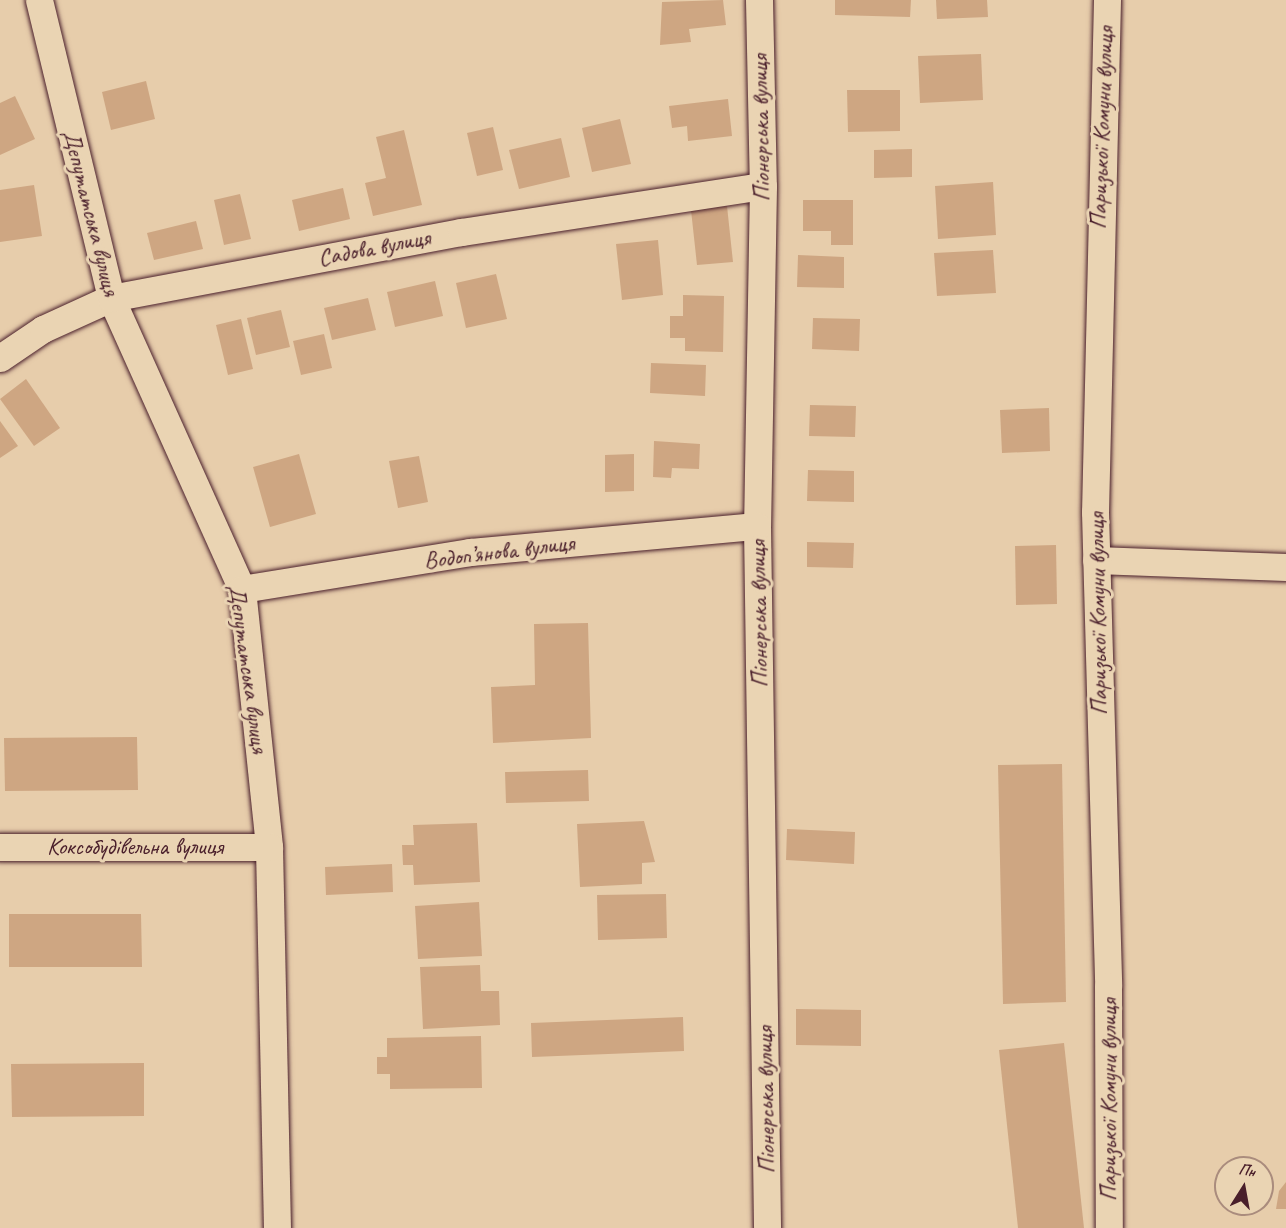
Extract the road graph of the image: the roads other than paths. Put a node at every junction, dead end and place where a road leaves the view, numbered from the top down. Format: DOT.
graph roads {
  1 [pos="39,0"];
  2 [pos="759,0"];
  3 [pos="1107,0"];
  4 [pos="763,186"];
  5 [pos="111,298"];
  6 [pos="0,358"];
  7 [pos="757,526"];
  8 [pos="1096,560"];
  9 [pos="1286,567"];
  10 [pos="242,589"];
  11 [pos="0,846"];
  12 [pos="269,847"];
  13 [pos="277,1228"];
  14 [pos="767,1228"];
  15 [pos="1109,1228"];
  1 -- 5 [label="street, Депутатська вулиця"];
  2 -- 4 [label="street, Піонерська вулиця"];
  3 -- 8 [label="street, Паризької Комуни вулиця"];
  4 -- 5 [label="street, Садова вулиця"];
  4 -- 7 [label="street, Піонерська вулиця"];
  5 -- 6 [label="street, Садова вулиця"];
  5 -- 10 [label="street, Депутатська вулиця"];
  7 -- 10 [label="street, Водоп’янова вулиця"];
  7 -- 14 [label="street, Піонерська вулиця"];
  8 -- 9 [label="street"];
  8 -- 15 [label="street, Паризької Комуни вулиця"];
  10 -- 12 [label="street, Депутатська вулиця"];
  11 -- 12 [label="street, Коксобудівельна вулиця"];
  12 -- 13 [label="street, Депутатська вулиця"];
}
